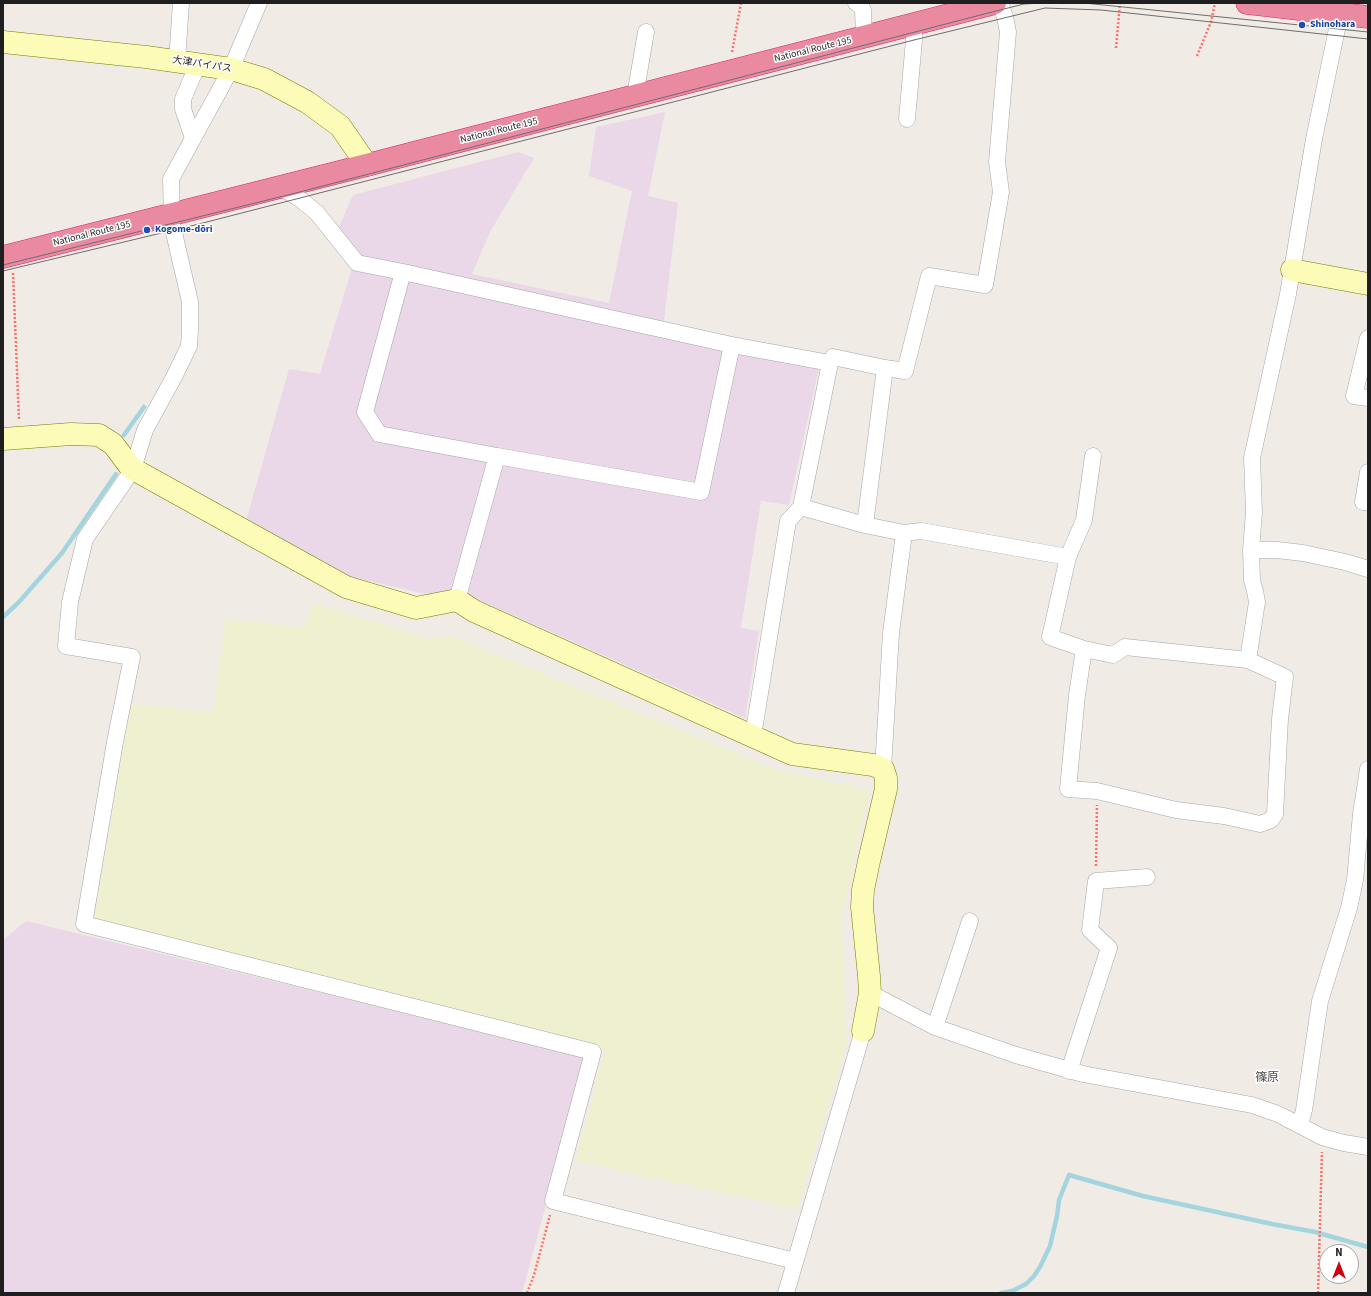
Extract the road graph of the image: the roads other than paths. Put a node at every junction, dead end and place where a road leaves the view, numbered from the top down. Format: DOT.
graph roads {
  1 [pos="181,3"];
  2 [pos="259,3"];
  3 [pos="856,3"];
  4 [pos="995,3"];
  5 [pos="1000,3"];
  6 [pos="1247,3"];
  7 [pos="1341,8"];
  8 [pos="1368,17"];
  9 [pos="911,25"];
  10 [pos="646,32"];
  11 [pos="864,37"];
  12 [pos="3,42"];
  13 [pos="187,63"];
  14 [pos="231,69"];
  15 [pos="635,96"];
  16 [pos="907,119"];
  17 [pos="193,138"];
  18 [pos="367,165"];
  19 [pos="280,187"];
  20 [pos="171,214"];
  21 [pos="8,256"];
  22 [pos="1292,270"];
  23 [pos="403,272"];
  24 [pos="1368,284"];
  25 [pos="1368,338"];
  26 [pos="732,345"];
  27 [pos="830,363"];
  28 [pos="885,368"];
  29 [pos="1368,398"];
  30 [pos="11,438"];
  31 [pos="497,456"];
  32 [pos="1093,456"];
  33 [pos="133,469"];
  34 [pos="1368,472"];
  35 [pos="1368,502"];
  36 [pos="801,507"];
  37 [pos="865,526"];
  38 [pos="904,533"];
  39 [pos="1251,550"];
  40 [pos="1068,557"];
  41 [pos="1368,569"];
  42 [pos="457,600"];
  43 [pos="1084,649"];
  44 [pos="1248,660"];
  45 [pos="754,736"];
  46 [pos="882,769"];
  47 [pos="1368,769"];
  48 [pos="1365,801"];
  49 [pos="1147,877"];
  50 [pos="970,921"];
  51 [pos="870,993"];
  52 [pos="935,1026"];
  53 [pos="863,1031"];
  54 [pos="1069,1070"];
  55 [pos="1300,1125"];
  56 [pos="1368,1147"];
  57 [pos="795,1261"];
  58 [pos="786,1293"];
  1 -- 13 [label="street"];
  2 -- 14 [label="street"];
  3 -- 11 [label="street"];
  4 -- 9 [label="highway, National Route 195"];
  5 -- 28 [label="street"];
  6 -- 7 [label="highway"];
  7 -- 8 [label="highway"];
  7 -- 22 [label="street"];
  9 -- 11 [label="highway, National Route 195"];
  9 -- 16 [label="street"];
  10 -- 15 [label="street"];
  11 -- 15 [label="highway, National Route 195"];
  12 -- 13 [label="street, 大津バイパス"];
  13 -- 14 [label="street, 大津バイパス"];
  13 -- 17 [label="street"];
  14 -- 17 [label="street"];
  14 -- 18 [label="street, 大津バイパス"];
  15 -- 18 [label="highway, National Route 195"];
  17 -- 20 [label="street"];
  18 -- 19 [label="highway, National Route 195"];
  19 -- 20 [label="highway, National Route 195"];
  19 -- 23 [label="street"];
  20 -- 21 [label="highway, National Route 195"];
  20 -- 33 [label="street"];
  22 -- 24 [label="street"];
  22 -- 39 [label="street"];
  23 -- 26 [label="street"];
  23 -- 31 [label="street"];
  25 -- 29 [label="street"];
  26 -- 27 [label="street"];
  26 -- 31 [label="street"];
  27 -- 28 [label="street"];
  27 -- 36 [label="street"];
  28 -- 37 [label="street"];
  30 -- 33 [label="street"];
  31 -- 42 [label="street"];
  32 -- 40 [label="street"];
  33 -- 42 [label="street"];
  33 -- 57 [label="street"];
  34 -- 35 [label="street"];
  36 -- 37 [label="street"];
  36 -- 45 [label="street"];
  37 -- 38 [label="street"];
  38 -- 40 [label="street"];
  38 -- 46 [label="street"];
  39 -- 41 [label="street"];
  39 -- 44 [label="street"];
  40 -- 43 [label="street"];
  42 -- 45 [label="street"];
  43 -- 44 [label="street"];
  43 -- 44 [label="street"];
  45 -- 46 [label="street"];
  46 -- 51 [label="street"];
  47 -- 48 [label="street"];
  48 -- 55 [label="street"];
  49 -- 54 [label="street"];
  50 -- 52 [label="street"];
  51 -- 52 [label="street"];
  51 -- 53 [label="street"];
  52 -- 54 [label="street"];
  53 -- 57 [label="street"];
  54 -- 55 [label="street"];
  55 -- 56 [label="street"];
  57 -- 58 [label="street"];
}
